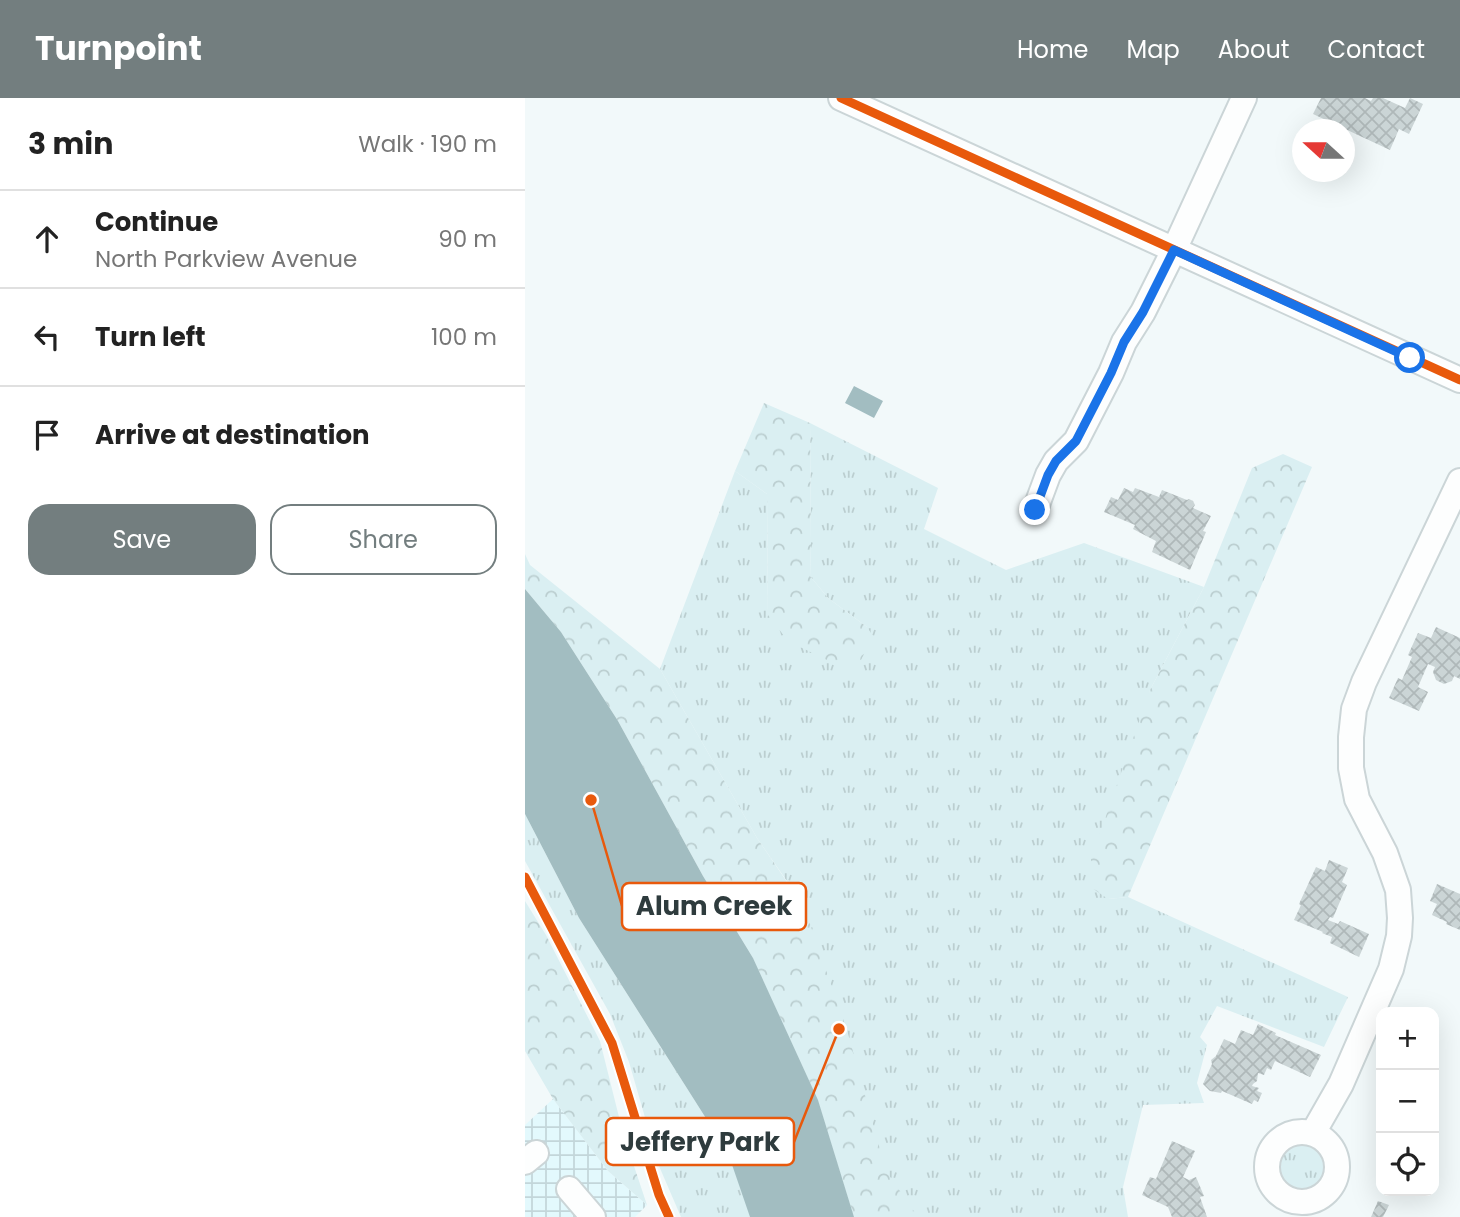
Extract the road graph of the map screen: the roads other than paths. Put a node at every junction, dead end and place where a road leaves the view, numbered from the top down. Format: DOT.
graph roads {
  1 [pos="841,98"];
  2 [pos="1244,98"];
  3 [pos="1174,250"];
  4 [pos="1460,380"];
  5 [pos="1460,481"];
  6 [pos="1035,510"];
  7 [pos="1313,1133"];
  8 [pos="569,1189"];
  9 [pos="593,1217"];
  1 -- 3 [label="street"];
  2 -- 3 [label="street"];
  3 -- 4 [label="street"];
  3 -- 6 [label="street"];
  5 -- 7 [label="street"];
  8 -- 9 [label="street"];
}
